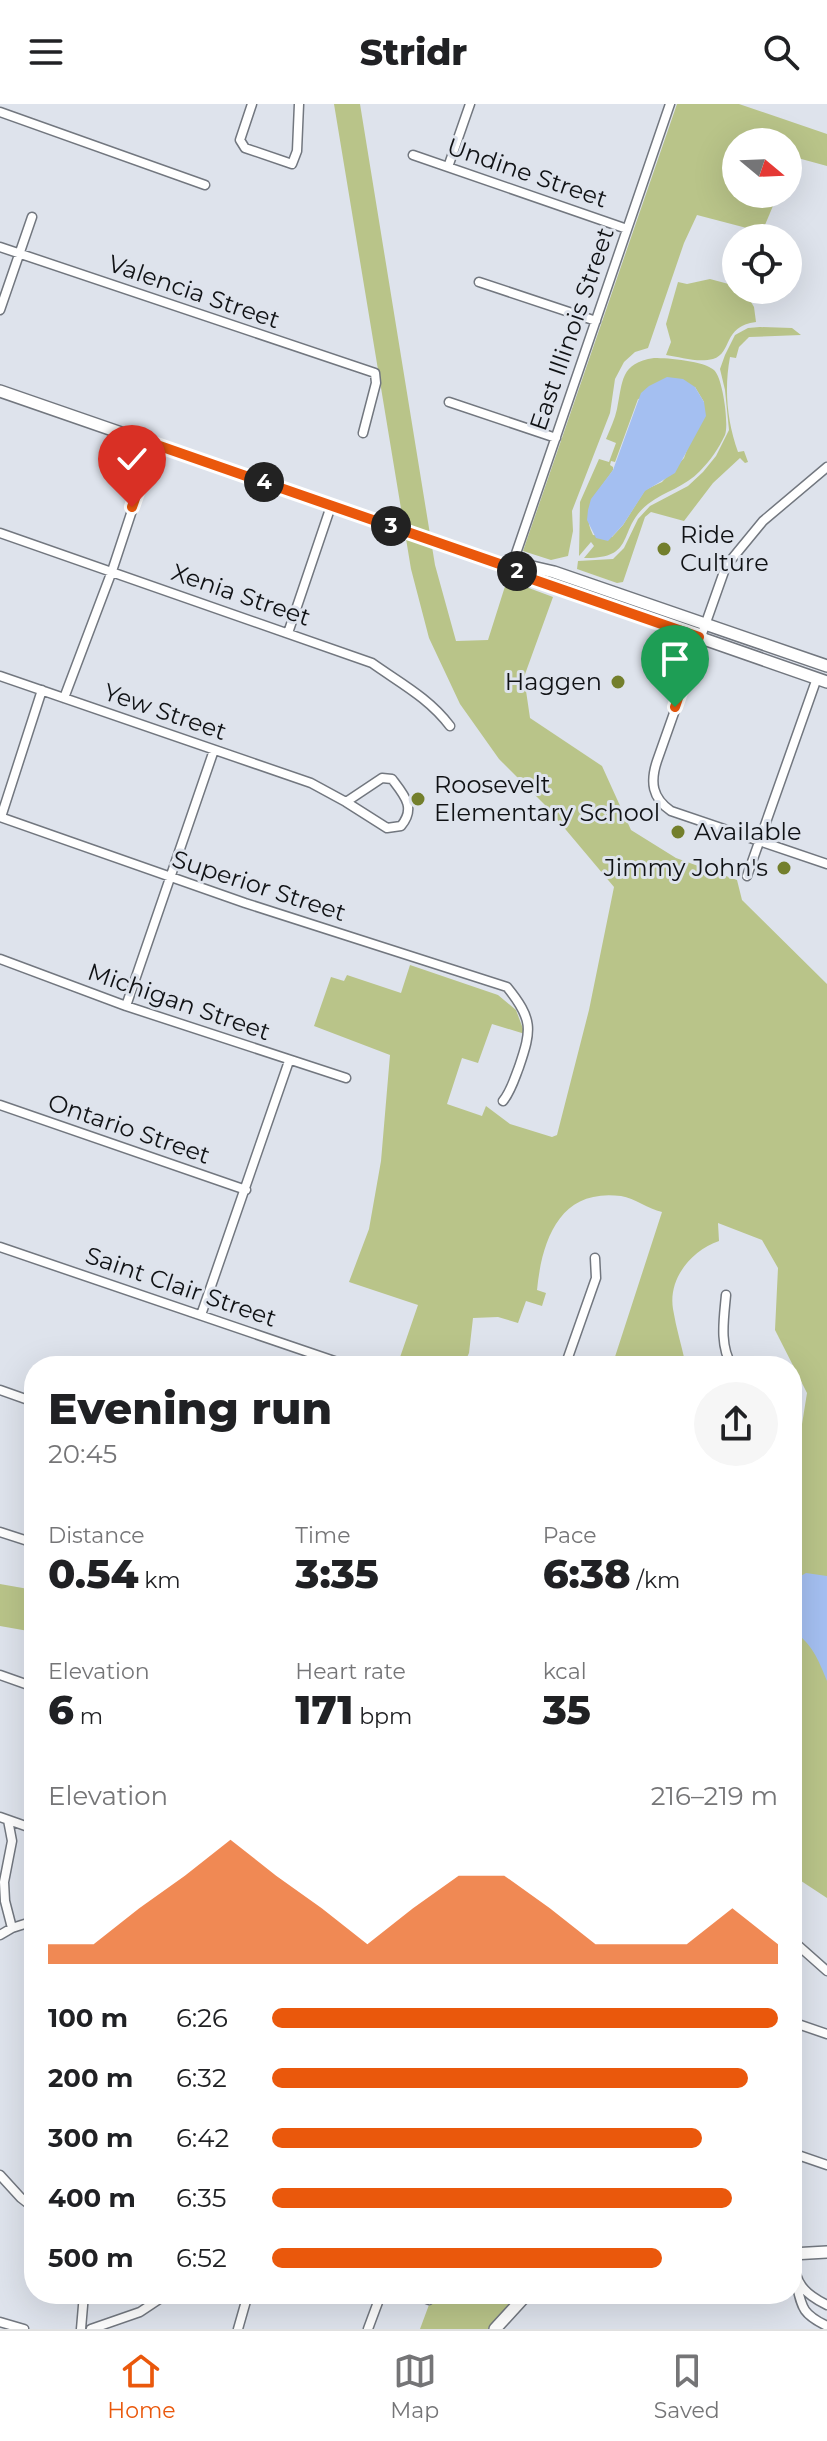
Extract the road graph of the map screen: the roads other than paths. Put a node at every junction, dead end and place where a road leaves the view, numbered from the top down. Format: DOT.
graph roads {
  1 [pos="252,104"];
  2 [pos="299,104"];
  3 [pos="470,104"];
  4 [pos="670,104"];
  5 [pos="0,112"];
  6 [pos="413,155"];
  7 [pos="448,167"];
  8 [pos="205,185"];
  9 [pos="32,217"];
  10 [pos="627,229"];
  11 [pos="0,247"];
  12 [pos="20,254"];
  13 [pos="479,282"];
  14 [pos="0,310"];
  15 [pos="596,321"];
  16 [pos="0,391"];
  17 [pos="449,402"];
  18 [pos="363,433"];
  19 [pos="556,438"];
  20 [pos="154,444"];
  21 [pos="827,467"];
  22 [pos="331,506"];
  23 [pos="0,533"];
  24 [pos="511,568"];
  25 [pos="112,571"];
  26 [pos="704,623"];
  27 [pos="288,633"];
  28 [pos="699,637"];
  29 [pos="827,666"];
  30 [pos="0,676"];
  31 [pos="822,680"];
  32 [pos="42,690"];
  33 [pos="64,698"];
  34 [pos="450,726"];
  35 [pos="214,750"];
  36 [pos="346,802"];
  37 [pos="0,817"];
  38 [pos="760,841"];
  39 [pos="827,864"];
  40 [pos="747,876"];
  41 [pos="170,878"];
  42 [pos="0,959"];
  43 [pos="126,1006"];
  44 [pos="289,1061"];
  45 [pos="346,1078"];
  46 [pos="503,1101"];
  47 [pos="0,1105"];
  48 [pos="246,1190"];
  49 [pos="0,1247"];
  50 [pos="595,1258"];
  51 [pos="726,1295"];
  52 [pos="201,1315"];
  53 [pos="320,1356"];
  54 [pos="569,1356"];
  55 [pos="726,1356"];
  56 [pos="0,1390"];
  57 [pos="24,1398"];
  58 [pos="0,1532"];
  59 [pos="24,1540"];
  60 [pos="0,1675"];
  61 [pos="24,1683"];
  62 [pos="4,1819"];
  63 [pos="24,1826"];
  64 [pos="24,1924"];
  65 [pos="12,1928"];
  66 [pos="0,1935"];
  67 [pos="802,1949"];
  68 [pos="827,1971"];
  69 [pos="802,2025"];
  70 [pos="827,2034"];
  71 [pos="802,2156"];
  72 [pos="827,2165"];
  73 [pos="0,2175"];
  74 [pos="24,2200"];
  75 [pos="827,2252"];
  76 [pos="802,2255"];
  77 [pos="802,2288"];
  78 [pos="83,2304"];
  79 [pos="152,2304"];
  80 [pos="245,2304"];
  81 [pos="377,2304"];
  82 [pos="518,2304"];
  83 [pos="800,2304"];
  84 [pos="827,2305"];
  85 [pos="0,2322"];
  86 [pos="827,2326"];
  87 [pos="24,2329"];
  88 [pos="81,2329"];
  89 [pos="91,2329"];
  90 [pos="238,2329"];
  91 [pos="368,2329"];
  92 [pos="495,2329"];
  1 -- 2 [label="street"];
  3 -- 7 [label="street"];
  4 -- 10 [label="street, East Illinois Street"];
  5 -- 8 [label="street"];
  6 -- 7 [label="street, Undine Street"];
  7 -- 10 [label="street, Undine Street"];
  9 -- 12 [label="street"];
  10 -- 15 [label="street, East Illinois Street"];
  11 -- 12 [label="street, Valencia Street"];
  12 -- 14 [label="street"];
  12 -- 18 [label="street, Valencia Street"];
  13 -- 15 [label="street"];
  15 -- 19 [label="street, East Illinois Street"];
  16 -- 20 [label="main road"];
  17 -- 19 [label="street"];
  19 -- 24 [label="street, East Illinois Street"];
  20 -- 22 [label="main road"];
  20 -- 25 [label="street"];
  21 -- 26 [label="street"];
  22 -- 24 [label="main road"];
  22 -- 27 [label="street"];
  23 -- 25 [label="street, Xenia Street"];
  24 -- 26 [label="main road"];
  24 -- 28 [label="main road"];
  25 -- 27 [label="street, Xenia Street"];
  25 -- 33 [label="street"];
  26 -- 28 [label="street"];
  26 -- 29 [label="main road"];
  27 -- 34 [label="street, Xenia Street"];
  28 -- 31 [label="main road"];
  28 -- 38 [label="street"];
  30 -- 32 [label="street, Yew Street"];
  31 -- 38 [label="street"];
  32 -- 33 [label="street, Yew Street"];
  32 -- 37 [label="street"];
  33 -- 35 [label="street, Yew Street"];
  35 -- 36 [label="street, Yew Street"];
  35 -- 41 [label="street"];
  36 -- 36 [label="street"];
  37 -- 41 [label="street, Superior Street"];
  38 -- 39 [label="street"];
  38 -- 40 [label="street"];
  41 -- 43 [label="street"];
  41 -- 46 [label="street, Superior Street"];
  42 -- 43 [label="street, Michigan Street"];
  43 -- 44 [label="street, Michigan Street"];
  44 -- 45 [label="street, Michigan Street"];
  44 -- 48 [label="street"];
  47 -- 48 [label="street, Ontario Street"];
  48 -- 52 [label="street"];
  49 -- 52 [label="street, Saint Clair Street"];
  50 -- 54 [label="street"];
  51 -- 55 [label="street"];
  52 -- 53 [label="street, Saint Clair Street"];
  56 -- 57 [label="street"];
  58 -- 59 [label="street"];
  60 -- 61 [label="street"];
  62 -- 63 [label="street"];
  62 -- 65 [label="street"];
  64 -- 65 [label="street"];
  65 -- 66 [label="street"];
  67 -- 68 [label="street"];
  69 -- 70 [label="street"];
  71 -- 72 [label="street"];
  73 -- 74 [label="street"];
  75 -- 76 [label="main road"];
  77 -- 84 [label="street"];
  78 -- 88 [label="street"];
  79 -- 89 [label="street"];
  80 -- 90 [label="street"];
  81 -- 91 [label="street"];
  82 -- 92 [label="main road"];
  83 -- 86 [label="street"];
  85 -- 87 [label="street"];
}
